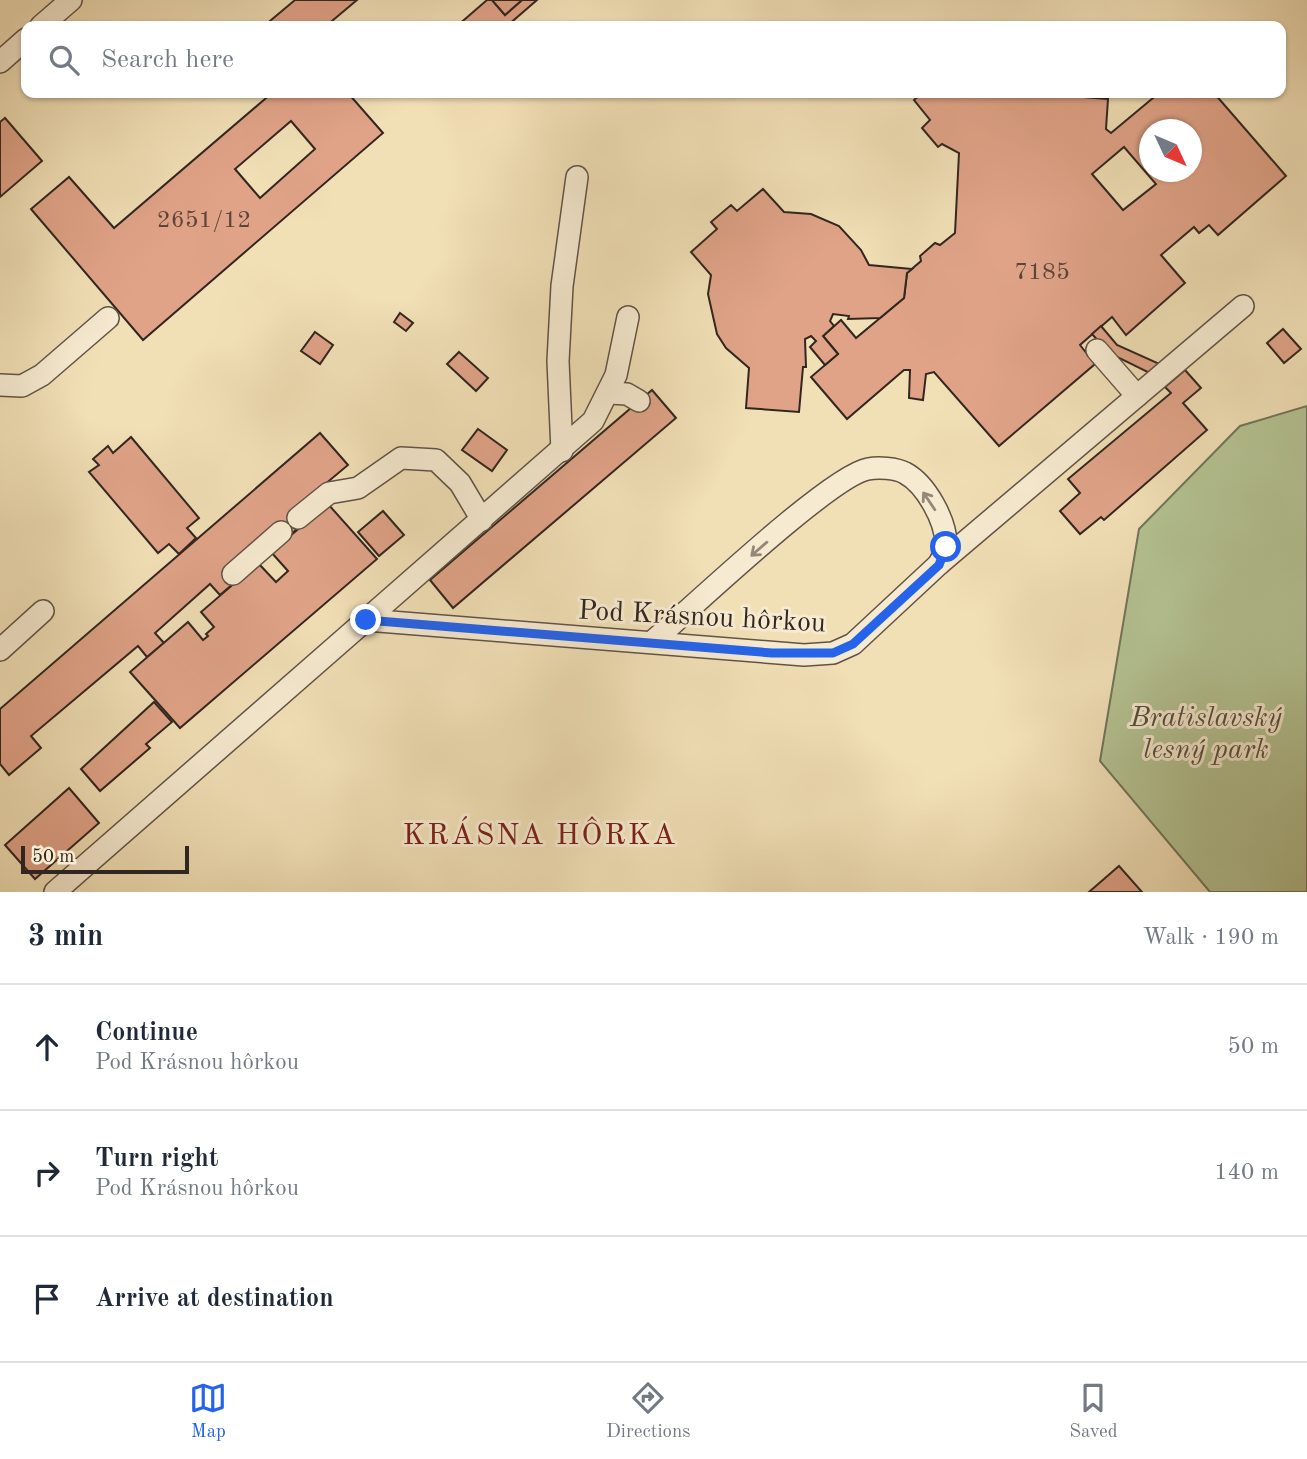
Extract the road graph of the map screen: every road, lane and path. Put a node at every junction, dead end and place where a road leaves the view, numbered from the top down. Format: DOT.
graph roads {
  1 [pos="71,0"];
  2 [pos="47,21"];
  3 [pos="21,43"];
  4 [pos="0,62"];
  5 [pos="578,177"];
  6 [pos="1243,306"];
  7 [pos="628,317"];
  8 [pos="107,318"];
  9 [pos="1097,350"];
  10 [pos="0,385"];
  11 [pos="609,393"];
  12 [pos="1137,396"];
  13 [pos="639,401"];
  14 [pos="562,450"];
  15 [pos="298,518"];
  16 [pos="482,520"];
  17 [pos="281,532"];
  18 [pos="939,565"];
  19 [pos="233,573"];
  20 [pos="43,611"];
  21 [pos="366,620"];
  22 [pos="653,641"];
  23 [pos="0,650"];
  24 [pos="55,892"];
  1 -- 2 [label="street"];
  3 -- 4 [label="street"];
  5 -- 14 [label="street"];
  6 -- 12 [label="street, Pod Krásnou hôrkou"];
  7 -- 11 [label="street"];
  8 -- 10 [label="street"];
  9 -- 12 [label="street"];
  11 -- 13 [label="street"];
  11 -- 14 [label="street"];
  12 -- 18 [label="street, Pod Krásnou hôrkou"];
  14 -- 16 [label="street"];
  15 -- 16 [label="street"];
  16 -- 21 [label="street"];
  17 -- 19 [label="street"];
  18 -- 22 [label="street, Pod Krásnou hôrkou"];
  18 -- 22 [label="street, one-way"];
  20 -- 23 [label="street"];
  21 -- 22 [label="street, Pod Krásnou hôrkou"];
  21 -- 24 [label="street"];
}
